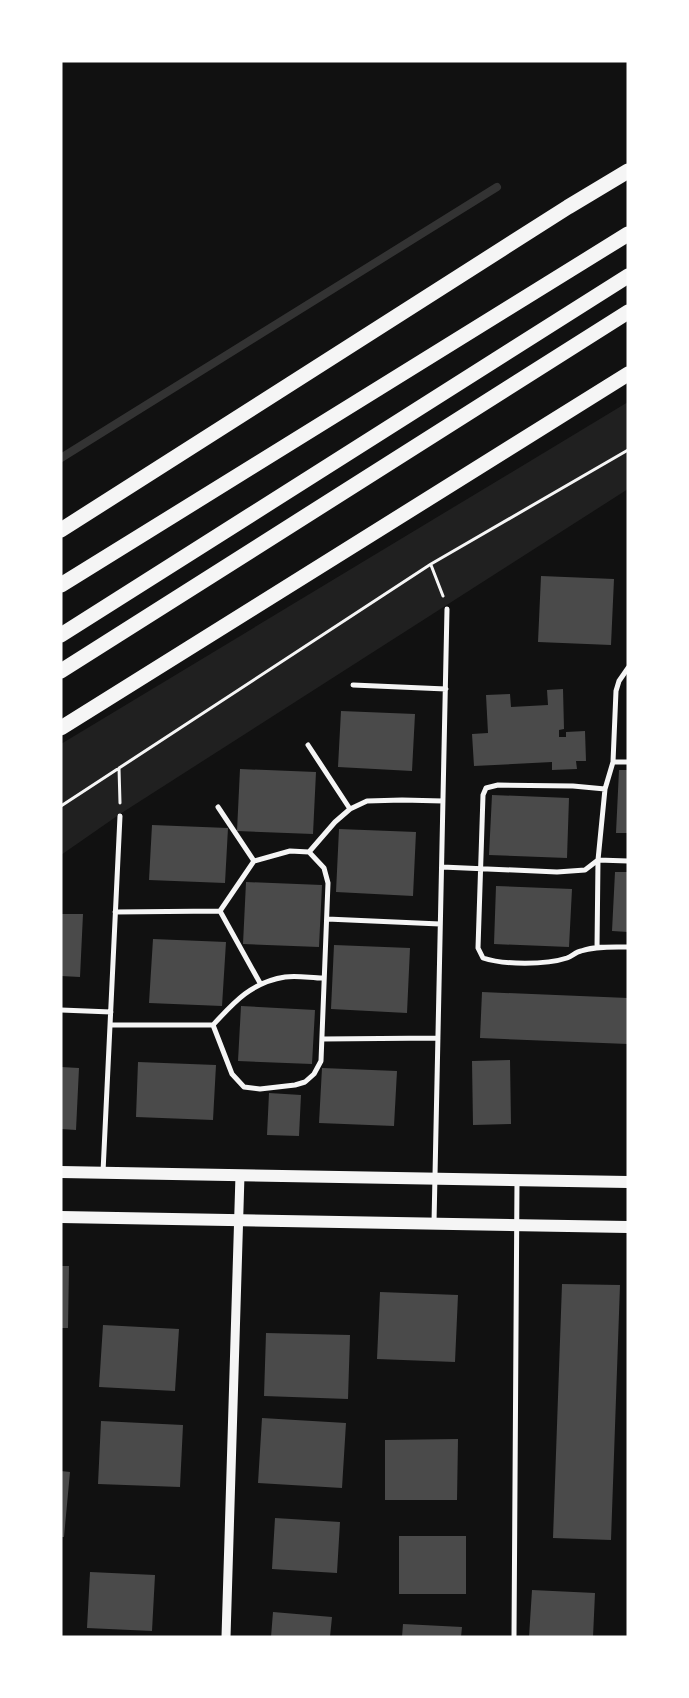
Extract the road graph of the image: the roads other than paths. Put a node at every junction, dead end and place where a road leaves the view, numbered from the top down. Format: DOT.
graph roads {
  1 [pos="628,171"];
  2 [pos="628,234"];
  3 [pos="628,276"];
  4 [pos="628,312"];
  5 [pos="628,374"];
  6 [pos="61,530"];
  7 [pos="61,585"];
  8 [pos="447,609"];
  9 [pos="61,635"];
  10 [pos="628,668"];
  11 [pos="61,671"];
  12 [pos="353,685"];
  13 [pos="446,689"];
  14 [pos="61,728"];
  15 [pos="308,745"];
  16 [pos="613,762"];
  17 [pos="628,762"];
  18 [pos="604,789"];
  19 [pos="443,802"];
  20 [pos="218,807"];
  21 [pos="350,809"];
  22 [pos="120,816"];
  23 [pos="309,852"];
  24 [pos="598,860"];
  25 [pos="254,861"];
  26 [pos="628,861"];
  27 [pos="442,867"];
  28 [pos="481,868"];
  29 [pos="220,911"];
  30 [pos="115,912"];
  31 [pos="327,918"];
  32 [pos="440,924"];
  33 [pos="628,947"];
  34 [pos="597,948"];
  35 [pos="323,978"];
  36 [pos="260,983"];
  37 [pos="61,1010"];
  38 [pos="111,1012"];
  39 [pos="110,1025"];
  40 [pos="213,1025"];
  41 [pos="438,1038"];
  42 [pos="323,1039"];
  43 [pos="61,1172"];
  44 [pos="102,1173"];
  45 [pos="240,1175"];
  46 [pos="435,1179"];
  47 [pos="517,1180"];
  48 [pos="628,1182"];
  49 [pos="61,1217"];
  50 [pos="238,1220"];
  51 [pos="434,1224"];
  52 [pos="517,1224"];
  53 [pos="628,1227"];
  54 [pos="226,1637"];
  55 [pos="514,1637"];
  1 -- 6 [label="highway"];
  2 -- 7 [label="highway"];
  3 -- 9 [label="highway"];
  4 -- 11 [label="highway"];
  5 -- 14 [label="highway"];
  8 -- 13 [label="street"];
  10 -- 16 [label="street"];
  12 -- 13 [label="street"];
  13 -- 19 [label="street"];
  15 -- 21 [label="street"];
  16 -- 17 [label="street"];
  16 -- 18 [label="street"];
  18 -- 24 [label="street"];
  18 -- 28 [label="street"];
  19 -- 21 [label="street"];
  19 -- 27 [label="street"];
  20 -- 25 [label="street"];
  21 -- 23 [label="street"];
  22 -- 30 [label="street"];
  23 -- 25 [label="street"];
  23 -- 31 [label="street"];
  24 -- 26 [label="street"];
  24 -- 28 [label="street"];
  24 -- 34 [label="street"];
  25 -- 29 [label="street"];
  27 -- 28 [label="street"];
  27 -- 32 [label="street"];
  28 -- 34 [label="street"];
  29 -- 30 [label="street"];
  29 -- 36 [label="street"];
  30 -- 38 [label="street"];
  31 -- 32 [label="street"];
  31 -- 35 [label="street"];
  32 -- 41 [label="street"];
  33 -- 34 [label="street"];
  35 -- 36 [label="street"];
  35 -- 42 [label="street"];
  36 -- 40 [label="street"];
  37 -- 38 [label="street"];
  38 -- 39 [label="street"];
  39 -- 40 [label="street"];
  39 -- 44 [label="street"];
  40 -- 42 [label="street"];
  41 -- 42 [label="street"];
  41 -- 46 [label="street"];
  43 -- 44 [label="main road"];
  44 -- 45 [label="main road"];
  45 -- 46 [label="main road"];
  45 -- 50 [label="street"];
  46 -- 47 [label="main road"];
  46 -- 51 [label="street"];
  47 -- 48 [label="main road"];
  47 -- 52 [label="street"];
  49 -- 50 [label="main road"];
  50 -- 51 [label="main road"];
  50 -- 54 [label="street"];
  51 -- 52 [label="main road"];
  52 -- 53 [label="main road"];
  52 -- 55 [label="street"];
}
